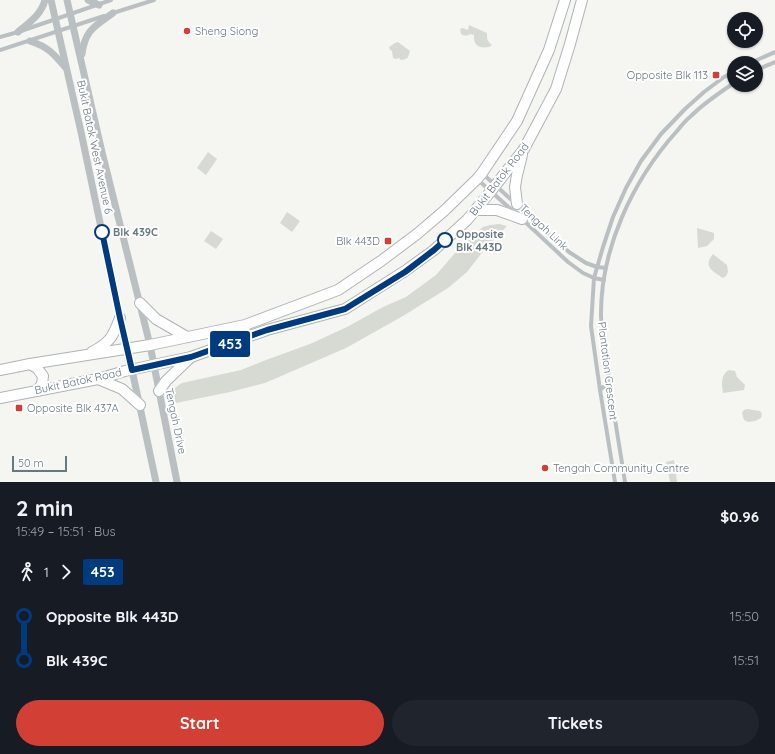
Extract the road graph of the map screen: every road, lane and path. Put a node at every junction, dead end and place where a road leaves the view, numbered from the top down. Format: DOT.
graph roads {
  1 [pos="45,0"];
  2 [pos="51,0"];
  3 [pos="67,0"];
  4 [pos="88,0"];
  5 [pos="111,0"];
  6 [pos="154,0"];
  7 [pos="564,0"];
  8 [pos="582,0"];
  9 [pos="99,5"];
  10 [pos="113,13"];
  11 [pos="70,14"];
  12 [pos="55,20"];
  13 [pos="73,26"];
  14 [pos="58,31"];
  15 [pos="18,32"];
  16 [pos="0,37"];
  17 [pos="30,40"];
  18 [pos="0,50"];
  19 [pos="775,52"];
  20 [pos="763,57"];
  21 [pos="81,59"];
  22 [pos="775,62"];
  23 [pos="763,67"];
  24 [pos="66,69"];
  25 [pos="727,76"];
  26 [pos="727,88"];
  27 [pos="524,149"];
  28 [pos="480,176"];
  29 [pos="494,188"];
  30 [pos="517,204"];
  31 [pos="476,210"];
  32 [pos="522,219"];
  33 [pos="597,267"];
  34 [pos="606,268"];
  35 [pos="594,278"];
  36 [pos="604,280"];
  37 [pos="140,303"];
  38 [pos="120,318"];
  39 [pos="187,337"];
  40 [pos="150,345"];
  41 [pos="127,349"];
  42 [pos="85,355"];
  43 [pos="191,357"];
  44 [pos="30,364"];
  45 [pos="154,365"];
  46 [pos="0,370"];
  47 [pos="132,370"];
  48 [pos="98,379"];
  49 [pos="610,387"];
  50 [pos="600,390"];
  51 [pos="37,391"];
  52 [pos="159,391"];
  53 [pos="0,398"];
  54 [pos="140,405"];
  55 [pos="156,482"];
  56 [pos="177,482"];
  57 [pos="615,482"];
  58 [pos="625,482"];
  1 -- 15 [label="street"];
  2 -- 12 [label="street, Bukit Batok West Avenue 6"];
  3 -- 11 [label="street, Bukit Batok West Avenue 6"];
  4 -- 9 [label="street"];
  5 -- 9 [label="street"];
  6 -- 10 [label="street"];
  7 -- 28 [label="main road, Bukit Batok Road"];
  8 -- 27 [label="main road, Bukit Batok Road"];
  9 -- 11 [label="street"];
  10 -- 13 [label="street"];
  10 -- 21 [label="street"];
  11 -- 12 [label="street"];
  11 -- 13 [label="street, Bukit Batok West Avenue 6"];
  12 -- 14 [label="street, Bukit Batok West Avenue 6"];
  12 -- 15 [label="street"];
  13 -- 14 [label="street"];
  13 -- 21 [label="street, Bukit Batok West Avenue 6"];
  14 -- 17 [label="street"];
  14 -- 24 [label="street, Bukit Batok West Avenue 6"];
  15 -- 16 [label="street"];
  17 -- 18 [label="street"];
  17 -- 24 [label="street"];
  19 -- 20 [label="street"];
  21 -- 37 [label="street, Bukit Batok West Avenue 6"];
  22 -- 23 [label="street"];
  24 -- 38 [label="street, Bukit Batok West Avenue 6"];
  25 -- 33 [label="street, Plantation Crescent"];
  26 -- 34 [label="street, Plantation Crescent"];
  27 -- 29 [label="main road, Bukit Batok Road"];
  27 -- 30 [label="main road"];
  28 -- 29 [label="street, Tengah Link"];
  28 -- 29 [label="street, Tengah Link"];
  28 -- 39 [label="main road, Bukit Batok Road"];
  29 -- 30 [label="street, Tengah Link"];
  29 -- 31 [label="main road, Bukit Batok Road"];
  29 -- 32 [label="street, Tengah Link"];
  30 -- 33 [label="street, Tengah Link"];
  31 -- 32 [label="main road"];
  31 -- 43 [label="main road, Bukit Batok Road"];
  32 -- 35 [label="street, Tengah Link"];
  33 -- 34 [label="street, Tengah Link"];
  33 -- 35 [label="street, Plantation Crescent"];
  34 -- 36 [label="street, Plantation Crescent"];
  35 -- 36 [label="street, Tengah Link"];
  35 -- 50 [label="street, Plantation Crescent"];
  36 -- 49 [label="street, Plantation Crescent"];
  37 -- 39 [label="main road"];
  37 -- 40 [label="street, Bukit Batok West Avenue 6"];
  38 -- 41 [label="street, Bukit Batok West Avenue 6"];
  38 -- 42 [label="main road"];
  39 -- 40 [label="main road, Bukit Batok Road"];
  40 -- 41 [label="main road, Bukit Batok Road"];
  40 -- 45 [label="street, Bukit Batok West Avenue 6"];
  41 -- 42 [label="main road, Bukit Batok Road"];
  41 -- 47 [label="street, Bukit Batok West Avenue 6"];
  42 -- 44 [label="main road, Bukit Batok Road"];
  43 -- 45 [label="main road, Bukit Batok Road"];
  43 -- 52 [label="main road"];
  44 -- 46 [label="main road, Bukit Batok Road"];
  44 -- 51 [label="main road"];
  45 -- 47 [label="main road, Bukit Batok Road"];
  45 -- 52 [label="street, Tengah Drive"];
  47 -- 48 [label="main road, Bukit Batok Road"];
  47 -- 54 [label="street"];
  48 -- 51 [label="main road, Bukit Batok Road"];
  48 -- 54 [label="main road"];
  49 -- 50 [label="street"];
  49 -- 58 [label="street, Plantation Crescent"];
  50 -- 57 [label="street, Plantation Crescent"];
  51 -- 53 [label="main road, Bukit Batok Road"];
  52 -- 56 [label="street, Tengah Drive"];
  54 -- 55 [label="street"];
}
